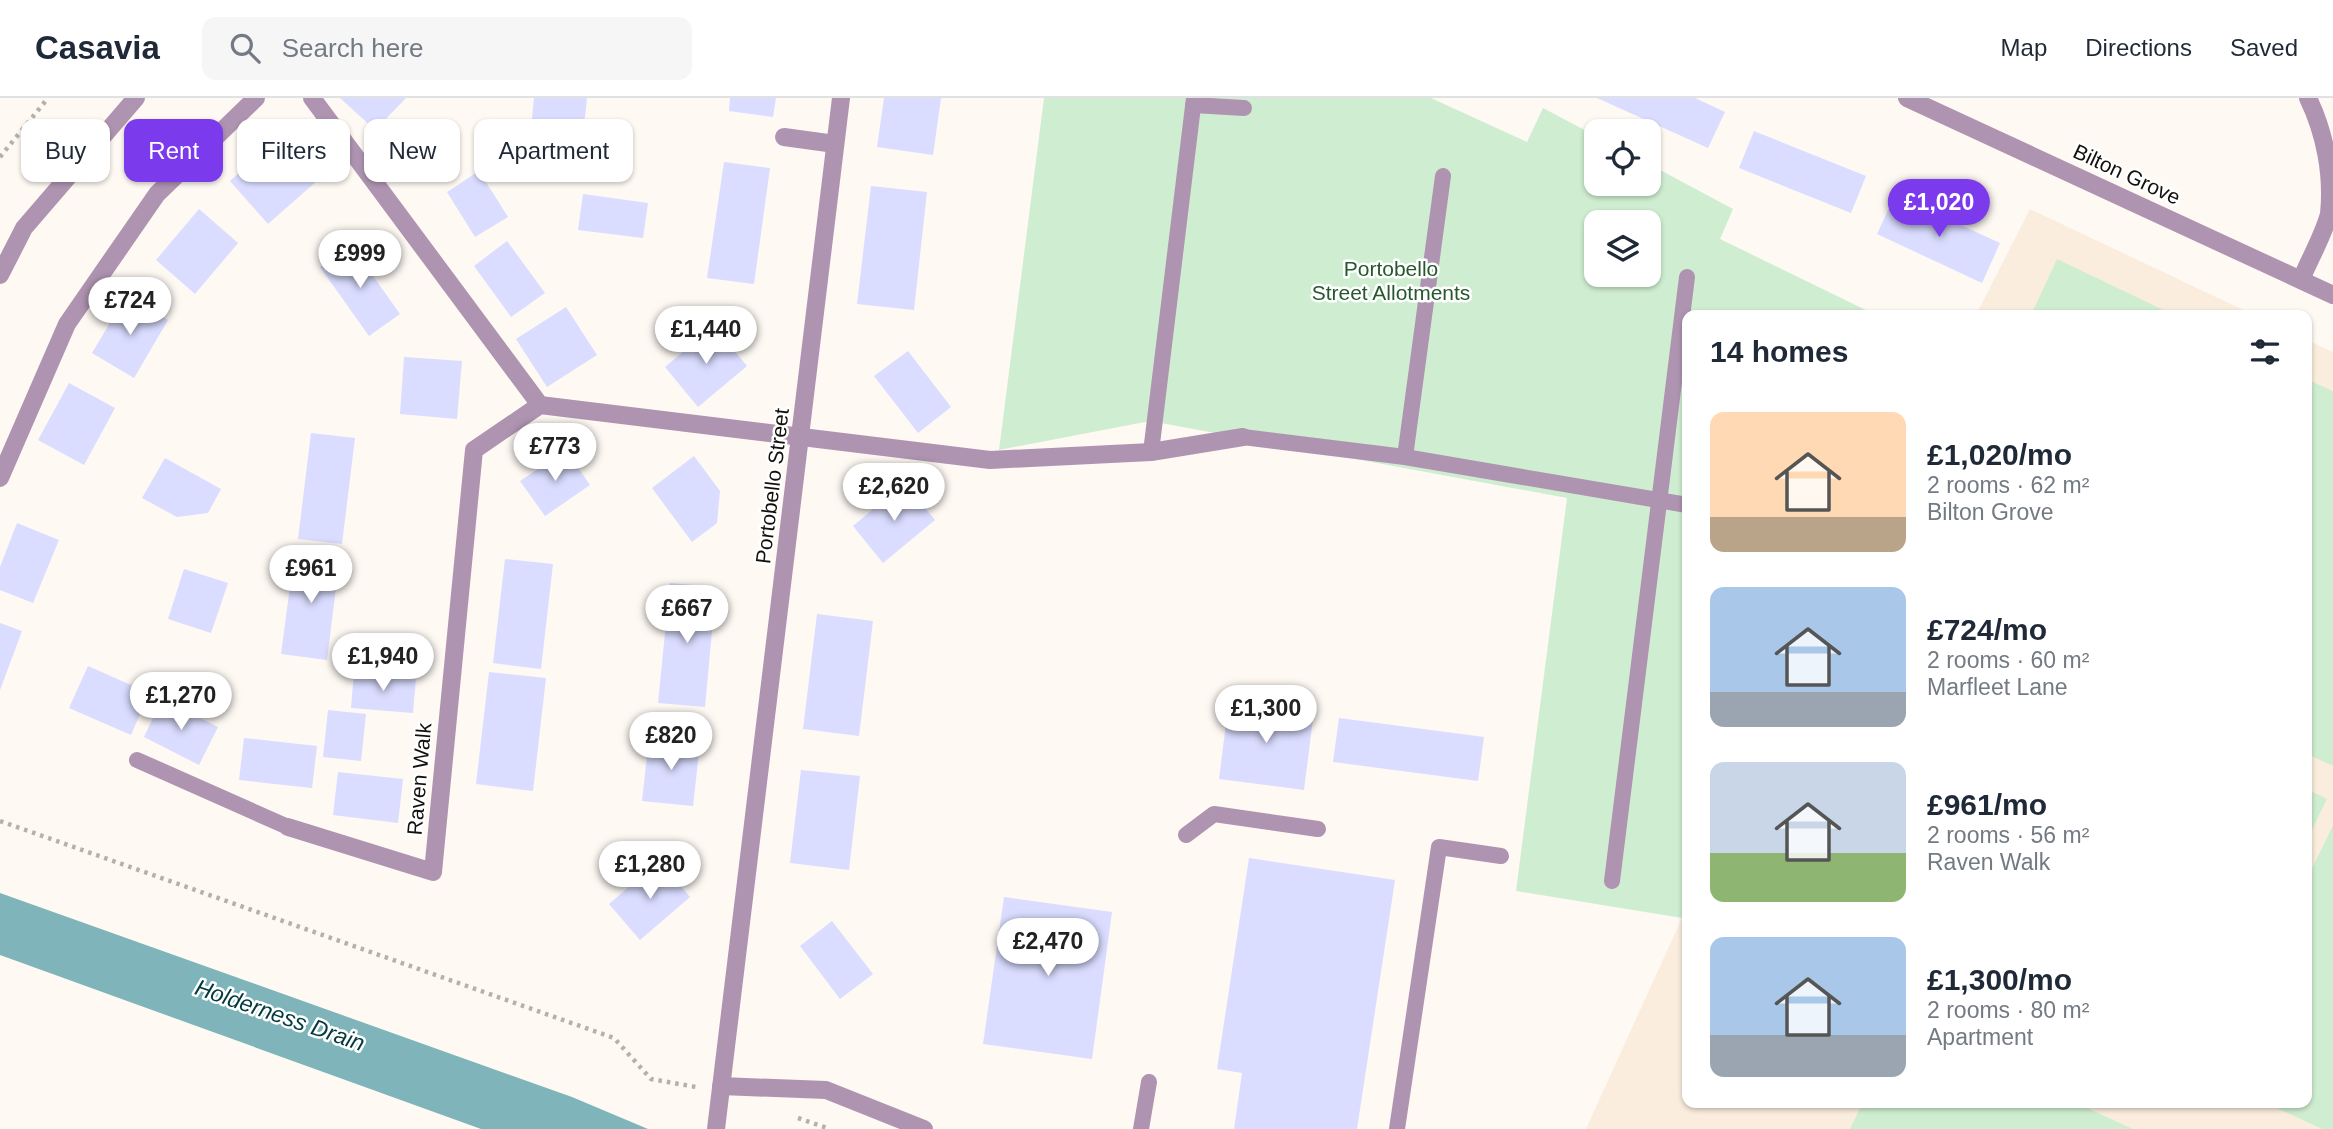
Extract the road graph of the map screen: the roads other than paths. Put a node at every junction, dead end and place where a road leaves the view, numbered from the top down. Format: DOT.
graph roads {
  1 [pos="136,98"];
  2 [pos="256,98"];
  3 [pos="312,98"];
  4 [pos="841,98"];
  5 [pos="1908,98"];
  6 [pos="2308,98"];
  7 [pos="1193,102"];
  8 [pos="1936,104"];
  9 [pos="1244,108"];
  10 [pos="784,137"];
  11 [pos="835,144"];
  12 [pos="1443,176"];
  13 [pos="0,275"];
  14 [pos="1687,277"];
  15 [pos="2301,280"];
  16 [pos="2333,295"];
  17 [pos="1683,310"];
  18 [pos="1682,314"];
  19 [pos="540,405"];
  20 [pos="801,437"];
  21 [pos="1243,437"];
  22 [pos="1151,452"];
  23 [pos="1405,457"];
  24 [pos="0,478"];
  25 [pos="1657,502"];
  26 [pos="1682,504"];
  27 [pos="137,760"];
  28 [pos="288,827"];
  29 [pos="1318,829"];
  30 [pos="1186,835"];
  31 [pos="1501,856"];
  32 [pos="1612,881"];
  33 [pos="1149,1082"];
  34 [pos="721,1089"];
  35 [pos="716,1129"];
  36 [pos="924,1129"];
  37 [pos="1141,1129"];
  38 [pos="1397,1129"];
  1 -- 13 [label="street"];
  2 -- 24 [label="street"];
  3 -- 19 [label="street"];
  4 -- 11 [label="street, Portobello Street"];
  5 -- 8 [label="street, Bilton Grove"];
  6 -- 15 [label="street"];
  7 -- 9 [label="lane"];
  7 -- 22 [label="lane"];
  8 -- 15 [label="street, Bilton Grove"];
  10 -- 11 [label="street"];
  11 -- 20 [label="street, Portobello Street"];
  12 -- 23 [label="lane"];
  14 -- 17 [label="lane"];
  15 -- 16 [label="street, Bilton Grove"];
  18 -- 25 [label="lane"];
  19 -- 20 [label="street"];
  19 -- 28 [label="street, Raven Walk"];
  20 -- 22 [label="street"];
  20 -- 34 [label="street, Portobello Street"];
  21 -- 22 [label="street"];
  21 -- 23 [label="lane"];
  23 -- 25 [label="lane"];
  25 -- 26 [label="lane"];
  25 -- 32 [label="lane"];
  27 -- 28 [label="lane"];
  29 -- 30 [label="lane"];
  31 -- 38 [label="lane"];
  33 -- 37 [label="lane"];
  34 -- 35 [label="street, Portobello Street"];
  34 -- 36 [label="street"];
}
